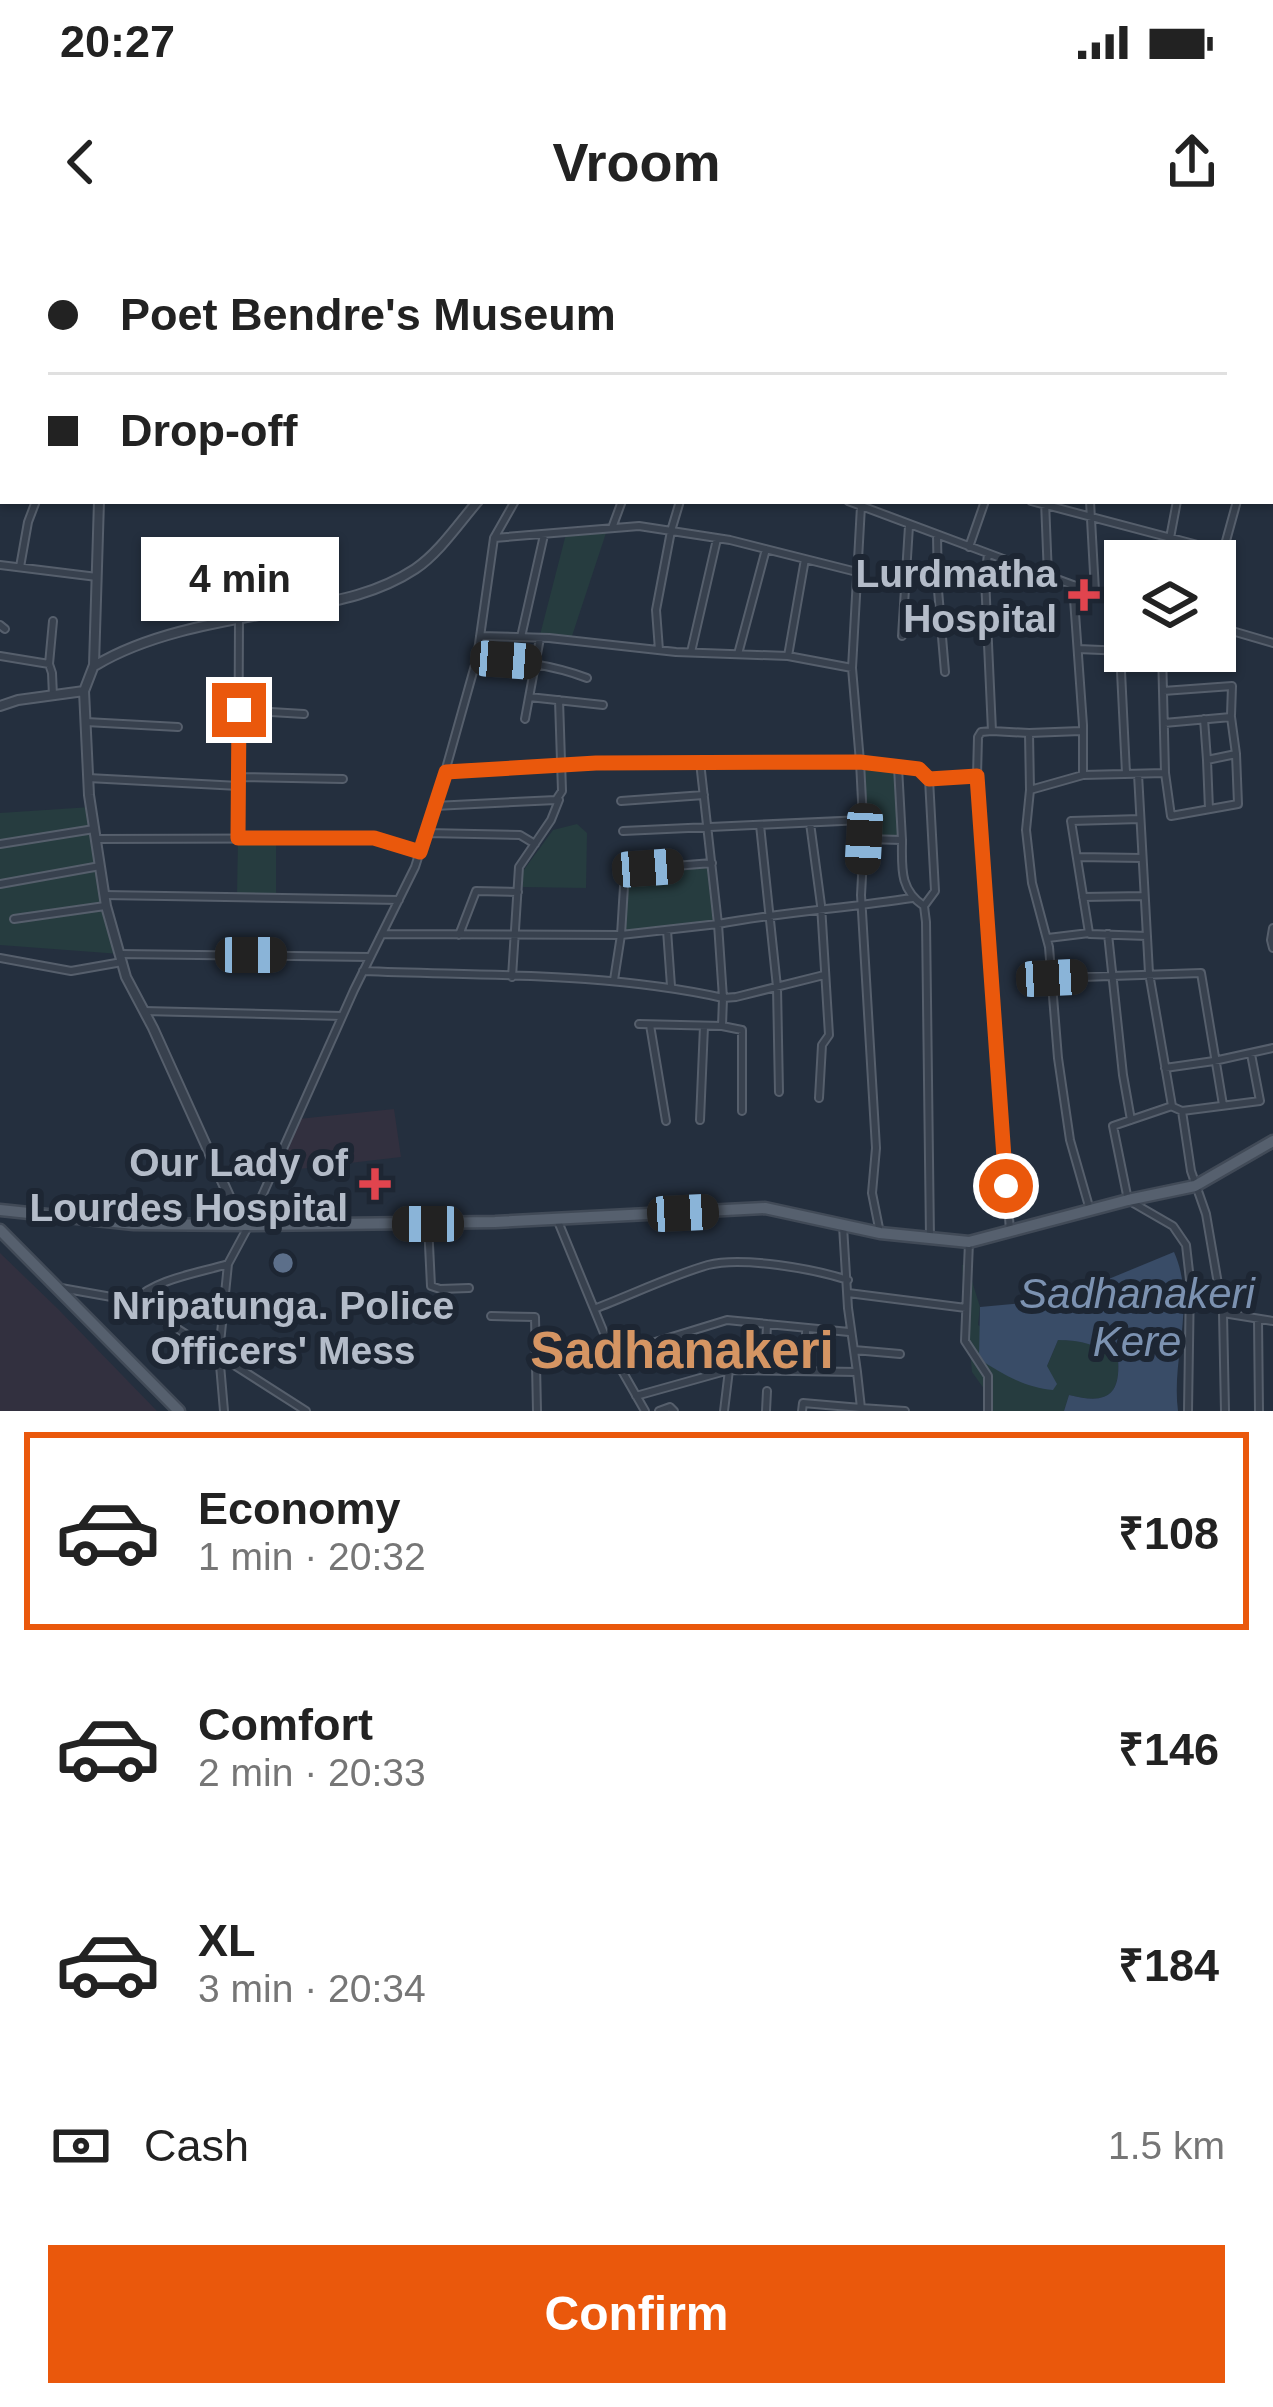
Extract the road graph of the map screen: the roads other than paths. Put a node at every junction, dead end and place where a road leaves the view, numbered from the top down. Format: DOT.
graph roads {
  1 [pos="35,504"];
  2 [pos="99,504"];
  3 [pos="475,504"];
  4 [pos="512,504"];
  5 [pos="621,504"];
  6 [pos="679,504"];
  7 [pos="856,504"];
  8 [pos="985,504"];
  9 [pos="1045,504"];
  10 [pos="1048,504"];
  11 [pos="1090,504"];
  12 [pos="1177,504"];
  13 [pos="1236,504"];
  14 [pos="861,506"];
  15 [pos="1092,518"];
  16 [pos="909,524"];
  17 [pos="612,528"];
  18 [pos="670,531"];
  19 [pos="544,534"];
  20 [pos="937,535"];
  21 [pos="494,538"];
  22 [pos="717,538"];
  23 [pos="1170,538"];
  24 [pos="1178,540"];
  25 [pos="1227,540"];
  26 [pos="969,547"];
  27 [pos="766,549"];
  28 [pos="988,554"];
  29 [pos="805,559"];
  30 [pos="0,565"];
  31 [pos="20,567"];
  32 [pos="857,572"];
  33 [pos="1048,576"];
  34 [pos="97,577"];
  35 [pos="1073,585"];
  36 [pos="1096,591"];
  37 [pos="1104,593"];
  38 [pos="238,619"];
  39 [pos="53,621"];
  40 [pos="1236,632"];
  41 [pos="480,636"];
  42 [pos="902,636"];
  43 [pos="520,637"];
  44 [pos="540,638"];
  45 [pos="1273,643"];
  46 [pos="659,650"];
  47 [pos="1078,650"];
  48 [pos="1104,651"];
  49 [pos="691,652"];
  50 [pos="738,654"];
  51 [pos="0,656"];
  52 [pos="788,656"];
  53 [pos="477,658"];
  54 [pos="535,662"];
  55 [pos="49,664"];
  56 [pos="94,665"];
  57 [pos="852,668"];
  58 [pos="944,672"];
  59 [pos="1123,672"];
  60 [pos="1163,672"];
  61 [pos="587,678"];
  62 [pos="84,691"];
  63 [pos="1163,691"];
  64 [pos="53,695"];
  65 [pos="529,698"];
  66 [pos="559,700"];
  67 [pos="603,704"];
  68 [pos="0,706"];
  69 [pos="239,710"];
  70 [pos="304,713"];
  71 [pos="1231,717"];
  72 [pos="525,719"];
  73 [pos="1204,719"];
  74 [pos="86,722"];
  75 [pos="1164,723"];
  76 [pos="178,727"];
  77 [pos="1081,730"];
  78 [pos="992,731"];
  79 [pos="1029,733"];
  80 [pos="1236,754"];
  81 [pos="1207,760"];
  82 [pos="700,762"];
  83 [pos="860,762"];
  84 [pos="560,765"];
  85 [pos="898,767"];
  86 [pos="446,772"];
  87 [pos="1165,773"];
  88 [pos="1126,774"];
  89 [pos="1138,774"];
  90 [pos="1083,775"];
  91 [pos="977,776"];
  92 [pos="88,778"];
  93 [pos="343,778"];
  94 [pos="929,779"];
  95 [pos="240,782"];
  96 [pos="1030,790"];
  97 [pos="562,791"];
  98 [pos="704,796"];
  99 [pos="621,801"];
  100 [pos="434,806"];
  101 [pos="1209,809"];
  102 [pos="1140,819"];
  103 [pos="863,820"];
  104 [pos="810,823"];
  105 [pos="760,825"];
  106 [pos="708,827"];
  107 [pos="623,831"];
  108 [pos="426,833"];
  109 [pos="95,834"];
  110 [pos="238,838"];
  111 [pos="864,839"];
  112 [pos="902,840"];
  113 [pos="0,844"];
  114 [pos="535,844"];
  115 [pos="420,852"];
  116 [pos="1077,857"];
  117 [pos="1142,858"];
  118 [pos="712,863"];
  119 [pos="100,866"];
  120 [pos="0,884"];
  121 [pos="518,892"];
  122 [pos="104,895"];
  123 [pos="1144,896"];
  124 [pos="1083,897"];
  125 [pos="912,898"];
  126 [pos="399,900"];
  127 [pos="106,906"];
  128 [pos="861,906"];
  129 [pos="924,906"];
  130 [pos="821,909"];
  131 [pos="770,914"];
  132 [pos="14,919"];
  133 [pos="718,924"];
  134 [pos="1273,928"];
  135 [pos="668,930"];
  136 [pos="1089,933"];
  137 [pos="382,934"];
  138 [pos="1108,934"];
  139 [pos="459,935"];
  140 [pos="621,935"];
  141 [pos="514,936"];
  142 [pos="1147,936"];
  143 [pos="1047,938"];
  144 [pos="1273,948"];
  145 [pos="370,957"];
  146 [pos="0,958"];
  147 [pos="121,958"];
  148 [pos="363,971"];
  149 [pos="1149,974"];
  150 [pos="824,975"];
  151 [pos="1113,975"];
  152 [pos="512,977"];
  153 [pos="1052,978"];
  154 [pos="614,980"];
  155 [pos="671,986"];
  156 [pos="777,987"];
  157 [pos="723,998"];
  158 [pos="144,1011"];
  159 [pos="342,1016"];
  160 [pos="638,1024"];
  161 [pos="650,1025"];
  162 [pos="704,1026"];
  163 [pos="722,1026"];
  164 [pos="1273,1048"];
  165 [pos="1251,1054"];
  166 [pos="1214,1061"];
  167 [pos="1165,1068"];
  168 [pos="779,1092"];
  169 [pos="819,1098"];
  170 [pos="1223,1105"];
  171 [pos="1172,1106"];
  172 [pos="742,1111"];
  173 [pos="1182,1112"];
  174 [pos="700,1120"];
  175 [pos="1131,1120"];
  176 [pos="666,1121"];
  177 [pos="1273,1141"];
  178 [pos="1195,1186"];
  179 [pos="1128,1200"];
  180 [pos="0,1210"];
  181 [pos="1090,1210"];
  182 [pos="557,1220"];
  183 [pos="428,1224"];
  184 [pos="246,1225"];
  185 [pos="843,1226"];
  186 [pos="1010,1232"];
  187 [pos="0,1233"];
  188 [pos="880,1233"];
  189 [pos="930,1238"];
  190 [pos="969,1242"];
  191 [pos="228,1264"];
  192 [pos="848,1280"];
  193 [pos="57,1287"];
  194 [pos="470,1288"];
  195 [pos="848,1293"];
  196 [pos="134,1300"];
  197 [pos="966,1308"];
  198 [pos="594,1309"];
  199 [pos="1222,1313"];
  200 [pos="491,1316"];
  201 [pos="1258,1319"];
  202 [pos="1273,1321"];
  203 [pos="747,1322"];
  204 [pos="767,1324"];
  205 [pos="806,1328"];
  206 [pos="850,1332"];
  207 [pos="766,1348"];
  208 [pos="806,1349"];
  209 [pos="748,1350"];
  210 [pos="854,1350"];
  211 [pos="219,1353"];
  212 [pos="900,1354"];
  213 [pos="613,1355"];
  214 [pos="729,1370"];
  215 [pos="857,1372"];
  216 [pos="767,1391"];
  217 [pos="636,1396"];
  218 [pos="861,1408"];
  219 [pos="169,1411"];
  220 [pos="178,1411"];
  221 [pos="224,1411"];
  222 [pos="306,1411"];
  223 [pos="537,1411"];
  224 [pos="645,1411"];
  225 [pos="659,1411"];
  226 [pos="674,1411"];
  227 [pos="724,1411"];
  228 [pos="766,1411"];
  229 [pos="802,1411"];
  230 [pos="904,1411"];
  231 [pos="988,1411"];
  232 [pos="1188,1411"];
  233 [pos="1225,1411"];
  234 [pos="1259,1411"];
  1 -- 31 [label="street"];
  2 -- 34 [label="street"];
  3 -- 38 [label="street"];
  4 -- 21 [label="street"];
  5 -- 17 [label="street"];
  6 -- 18 [label="street"];
  7 -- 14 [label="street"];
  8 -- 26 [label="street"];
  9 -- 33 [label="street"];
  10 -- 15 [label="street"];
  11 -- 15 [label="street"];
  12 -- 23 [label="street"];
  13 -- 25 [label="street"];
  14 -- 16 [label="street"];
  14 -- 32 [label="street"];
  15 -- 23 [label="street"];
  15 -- 36 [label="street"];
  16 -- 20 [label="street"];
  16 -- 42 [label="street"];
  17 -- 18 [label="street"];
  17 -- 19 [label="street"];
  18 -- 22 [label="street"];
  18 -- 46 [label="street"];
  19 -- 21 [label="street"];
  19 -- 43 [label="street"];
  20 -- 26 [label="street"];
  20 -- 58 [label="street"];
  21 -- 41 [label="street"];
  22 -- 27 [label="street"];
  22 -- 49 [label="street"];
  23 -- 24 [label="street"];
  26 -- 28 [label="street"];
  27 -- 29 [label="street"];
  27 -- 50 [label="street"];
  28 -- 33 [label="street"];
  28 -- 78 [label="street"];
  29 -- 32 [label="street"];
  29 -- 52 [label="street"];
  30 -- 31 [label="street"];
  31 -- 34 [label="street"];
  32 -- 57 [label="street"];
  33 -- 35 [label="street"];
  34 -- 56 [label="street"];
  35 -- 36 [label="street"];
  35 -- 47 [label="street"];
  36 -- 37 [label="street"];
  38 -- 56 [label="street"];
  38 -- 69 [label="street"];
  39 -- 55 [label="street"];
  40 -- 45 [label="street"];
  41 -- 43 [label="street"];
  41 -- 53 [label="street"];
  43 -- 44 [label="street"];
  44 -- 46 [label="street"];
  44 -- 54 [label="street"];
  46 -- 49 [label="street"];
  47 -- 48 [label="street"];
  47 -- 77 [label="street"];
  49 -- 50 [label="street"];
  50 -- 52 [label="street"];
  51 -- 55 [label="street"];
  52 -- 57 [label="street"];
  53 -- 54 [label="street"];
  53 -- 86 [label="street"];
  54 -- 61 [label="street"];
  54 -- 65 [label="street"];
  55 -- 64 [label="street"];
  56 -- 62 [label="street"];
  57 -- 83 [label="street"];
  59 -- 88 [label="street"];
  60 -- 63 [label="street"];
  62 -- 64 [label="street"];
  62 -- 74 [label="street"];
  63 -- 71 [label="street"];
  63 -- 75 [label="street"];
  64 -- 68 [label="street"];
  65 -- 66 [label="street"];
  65 -- 72 [label="street"];
  66 -- 67 [label="street"];
  66 -- 84 [label="street"];
  69 -- 70 [label="street"];
  69 -- 95 [label="street"];
  71 -- 73 [label="street"];
  71 -- 80 [label="street"];
  73 -- 75 [label="street"];
  73 -- 81 [label="street"];
  74 -- 76 [label="street"];
  74 -- 92 [label="street"];
  75 -- 87 [label="street"];
  77 -- 79 [label="street"];
  77 -- 90 [label="street"];
  78 -- 79 [label="street"];
  78 -- 91 [label="street"];
  79 -- 96 [label="street"];
  80 -- 81 [label="street"];
  80 -- 101 [label="street"];
  81 -- 101 [label="street"];
  82 -- 83 [label="street"];
  82 -- 84 [label="street"];
  82 -- 98 [label="street"];
  83 -- 85 [label="street"];
  83 -- 103 [label="street"];
  84 -- 86 [label="street"];
  84 -- 97 [label="street"];
  85 -- 94 [label="street"];
  85 -- 112 [label="street"];
  86 -- 100 [label="street"];
  87 -- 89 [label="street"];
  87 -- 101 [label="street"];
  88 -- 89 [label="street"];
  88 -- 90 [label="street"];
  89 -- 102 [label="street"];
  90 -- 96 [label="street"];
  91 -- 94 [label="street"];
  91 -- 186 [label="street"];
  92 -- 95 [label="street"];
  92 -- 109 [label="street"];
  93 -- 95 [label="street"];
  94 -- 129 [label="street"];
  95 -- 110 [label="street"];
  96 -- 143 [label="street"];
  97 -- 100 [label="street"];
  97 -- 114 [label="street"];
  98 -- 99 [label="street"];
  98 -- 106 [label="street"];
  100 -- 108 [label="street"];
  102 -- 116 [label="street"];
  102 -- 117 [label="street"];
  103 -- 104 [label="street"];
  103 -- 111 [label="street"];
  104 -- 105 [label="street"];
  104 -- 130 [label="street"];
  105 -- 106 [label="street"];
  105 -- 131 [label="street"];
  106 -- 107 [label="street"];
  106 -- 118 [label="street"];
  108 -- 114 [label="street"];
  108 -- 115 [label="street"];
  109 -- 110 [label="street"];
  109 -- 113 [label="street"];
  109 -- 119 [label="street"];
  110 -- 115 [label="street"];
  111 -- 112 [label="street"];
  111 -- 128 [label="street"];
  112 -- 125 [label="street"];
  114 -- 121 [label="street"];
  115 -- 126 [label="street"];
  116 -- 117 [label="street"];
  116 -- 124 [label="street"];
  117 -- 123 [label="street"];
  118 -- 133 [label="street"];
  118 -- 140 [label="street"];
  119 -- 120 [label="street"];
  119 -- 122 [label="street"];
  121 -- 139 [label="street"];
  121 -- 141 [label="street"];
  122 -- 126 [label="street"];
  122 -- 127 [label="street"];
  123 -- 124 [label="street"];
  123 -- 142 [label="street"];
  124 -- 136 [label="street"];
  125 -- 128 [label="street"];
  125 -- 129 [label="street"];
  126 -- 137 [label="street"];
  127 -- 132 [label="street"];
  127 -- 147 [label="street"];
  128 -- 130 [label="street"];
  128 -- 188 [label="street"];
  129 -- 189 [label="street"];
  130 -- 131 [label="street"];
  130 -- 150 [label="street"];
  131 -- 133 [label="street"];
  131 -- 156 [label="street"];
  133 -- 135 [label="street"];
  133 -- 157 [label="street"];
  134 -- 144 [label="street"];
  135 -- 140 [label="street"];
  135 -- 155 [label="street"];
  136 -- 138 [label="street"];
  136 -- 143 [label="street"];
  137 -- 139 [label="street"];
  137 -- 145 [label="street"];
  138 -- 142 [label="street"];
  138 -- 151 [label="street"];
  139 -- 141 [label="street"];
  140 -- 141 [label="street"];
  140 -- 154 [label="street"];
  141 -- 152 [label="street"];
  142 -- 149 [label="street"];
  143 -- 153 [label="street"];
  145 -- 147 [label="street"];
  145 -- 148 [label="street"];
  146 -- 147 [label="street"];
  147 -- 158 [label="street"];
  148 -- 152 [label="street"];
  148 -- 159 [label="street"];
  149 -- 151 [label="street"];
  149 -- 166 [label="street"];
  149 -- 167 [label="street"];
  150 -- 156 [label="street"];
  150 -- 169 [label="street"];
  151 -- 153 [label="street"];
  151 -- 175 [label="street"];
  152 -- 154 [label="street"];
  153 -- 181 [label="street"];
  154 -- 155 [label="street"];
  155 -- 157 [label="street"];
  156 -- 157 [label="street"];
  156 -- 168 [label="street"];
  157 -- 163 [label="street"];
  158 -- 159 [label="street"];
  158 -- 184 [label="street"];
  159 -- 184 [label="street"];
  160 -- 161 [label="street"];
  161 -- 162 [label="street"];
  161 -- 176 [label="street"];
  162 -- 163 [label="street"];
  162 -- 174 [label="street"];
  163 -- 172 [label="street"];
  164 -- 165 [label="street"];
  165 -- 166 [label="street"];
  165 -- 170 [label="street"];
  166 -- 167 [label="street"];
  166 -- 170 [label="street"];
  167 -- 171 [label="street"];
  170 -- 173 [label="street"];
  171 -- 173 [label="street"];
  171 -- 175 [label="street"];
  173 -- 178 [label="street"];
  175 -- 179 [label="street"];
  177 -- 178 [label="main road"];
  178 -- 179 [label="main road"];
  178 -- 199 [label="street"];
  179 -- 181 [label="main road"];
  179 -- 232 [label="street"];
  180 -- 184 [label="main road"];
  181 -- 186 [label="main road"];
  182 -- 183 [label="main road"];
  182 -- 185 [label="main road"];
  182 -- 198 [label="street"];
  183 -- 184 [label="main road"];
  183 -- 194 [label="street"];
  184 -- 191 [label="street"];
  185 -- 188 [label="main road"];
  185 -- 192 [label="street"];
  186 -- 190 [label="main road"];
  187 -- 193 [label="main road"];
  187 -- 219 [label="main road"];
  188 -- 189 [label="main road"];
  189 -- 190 [label="main road"];
  190 -- 197 [label="street"];
  191 -- 196 [label="street"];
  191 -- 211 [label="street"];
  192 -- 195 [label="street"];
  192 -- 198 [label="street"];
  193 -- 196 [label="street"];
  193 -- 220 [label="main road"];
  195 -- 197 [label="street"];
  195 -- 206 [label="street"];
  196 -- 211 [label="street"];
  197 -- 231 [label="street"];
  198 -- 213 [label="street"];
  199 -- 201 [label="street"];
  199 -- 233 [label="street"];
  200 -- 223 [label="street"];
  201 -- 202 [label="street"];
  201 -- 234 [label="street"];
  203 -- 204 [label="street"];
  203 -- 209 [label="street"];
  203 -- 213 [label="street"];
  204 -- 205 [label="street"];
  204 -- 207 [label="street"];
  205 -- 206 [label="street"];
  205 -- 208 [label="street"];
  206 -- 210 [label="street"];
  210 -- 212 [label="street"];
  210 -- 215 [label="street"];
  211 -- 221 [label="street"];
  211 -- 222 [label="street"];
  213 -- 217 [label="street"];
  214 -- 215 [label="street"];
  214 -- 217 [label="street"];
  214 -- 227 [label="street"];
  215 -- 218 [label="street"];
  216 -- 228 [label="street"];
  217 -- 224 [label="street"];
  218 -- 229 [label="street"];
  218 -- 230 [label="street"];
  225 -- 226 [label="street"];
}
